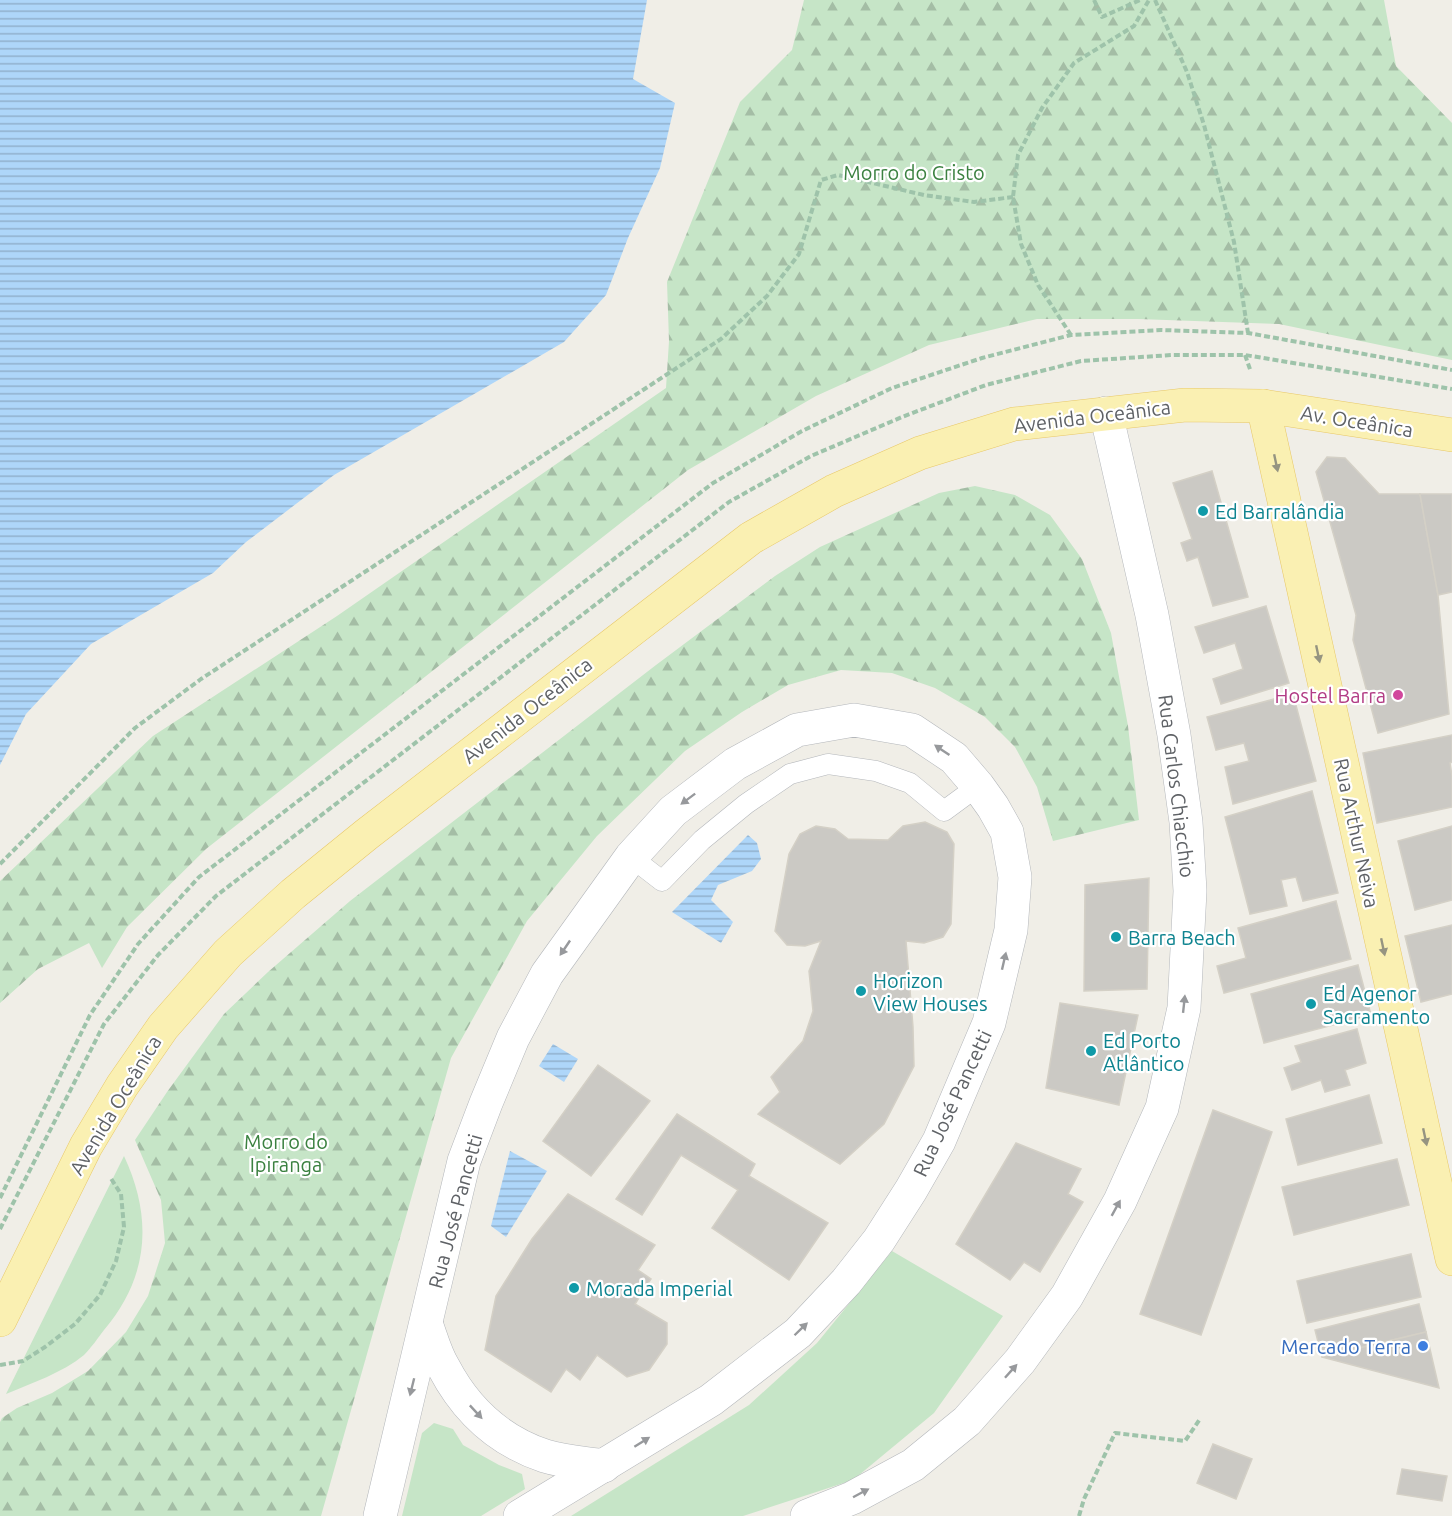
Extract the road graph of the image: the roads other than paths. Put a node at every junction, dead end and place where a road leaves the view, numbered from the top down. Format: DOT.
graph roads {
  1 [pos="1263,406"];
  2 [pos="1106,413"];
  3 [pos="1452,435"];
  4 [pos="978,786"];
  5 [pos="631,857"];
  6 [pos="1452,1259"];
  7 [pos="0,1320"];
  8 [pos="427,1326"];
  9 [pos="604,1466"];
  10 [pos="380,1516"];
  11 [pos="520,1516"];
  12 [pos="807,1516"];
  1 -- 2 [label="main road, Avenida Oceânica"];
  1 -- 3 [label="main road, Av. Oceânica"];
  1 -- 6 [label="main road, Rua Arthur Neiva, one-way"];
  2 -- 7 [label="main road, Avenida Oceânica"];
  12 -- 2 [label="street, Rua Carlos Chiacchio, one-way"];
  4 -- 5 [label="street, Rua José Pancetti, one-way"];
  4 -- 5 [label="lane"];
  9 -- 4 [label="street, Rua José Pancetti, one-way"];
  5 -- 8 [label="street, Rua José Pancetti, one-way"];
  8 -- 9 [label="street, one-way"];
  8 -- 10 [label="street, Rua José Pancetti, one-way"];
  9 -- 11 [label="street, Rua José Pancetti"];
}
